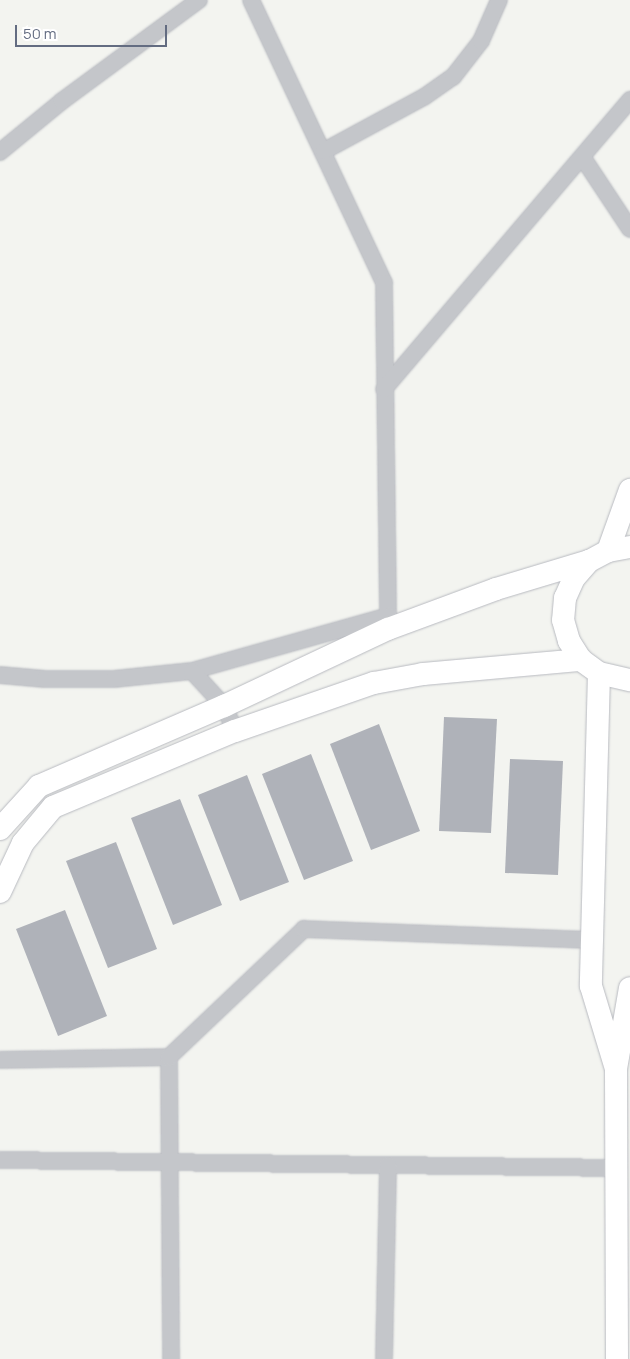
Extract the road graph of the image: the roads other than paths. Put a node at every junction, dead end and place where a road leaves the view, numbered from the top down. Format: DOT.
graph roads {
  1 [pos="200,0"];
  2 [pos="252,0"];
  3 [pos="498,0"];
  4 [pos="630,100"];
  5 [pos="324,151"];
  6 [pos="0,152"];
  7 [pos="583,158"];
  8 [pos="630,229"];
  9 [pos="384,389"];
  10 [pos="630,490"];
  11 [pos="609,553"];
  12 [pos="388,622"];
  13 [pos="581,660"];
  14 [pos="192,671"];
  15 [pos="599,673"];
  16 [pos="0,675"];
  17 [pos="630,680"];
  18 [pos="224,706"];
  19 [pos="235,731"];
  20 [pos="0,829"];
  21 [pos="0,892"];
  22 [pos="590,940"];
  23 [pos="630,988"];
  24 [pos="169,1058"];
  25 [pos="0,1060"];
  26 [pos="616,1069"];
  27 [pos="0,1160"];
  28 [pos="170,1162"];
  29 [pos="388,1165"];
  30 [pos="616,1168"];
  31 [pos="170,1359"];
  32 [pos="384,1359"];
  33 [pos="617,1359"];
  1 -- 6 [label="street"];
  2 -- 5 [label="street"];
  3 -- 5 [label="street"];
  4 -- 7 [label="street"];
  5 -- 9 [label="street"];
  7 -- 8 [label="street"];
  7 -- 9 [label="street"];
  9 -- 12 [label="street"];
  10 -- 11 [label="main road"];
  11 -- 12 [label="main road"];
  11 -- 13 [label="main road"];
  12 -- 14 [label="street"];
  12 -- 18 [label="main road"];
  13 -- 15 [label="main road"];
  13 -- 19 [label="main road"];
  14 -- 16 [label="street"];
  14 -- 18 [label="street"];
  15 -- 17 [label="main road"];
  15 -- 22 [label="main road"];
  18 -- 19 [label="street"];
  18 -- 20 [label="main road"];
  19 -- 21 [label="main road"];
  22 -- 24 [label="street"];
  22 -- 26 [label="main road"];
  23 -- 26 [label="main road"];
  24 -- 25 [label="street"];
  24 -- 28 [label="street"];
  26 -- 30 [label="main road"];
  27 -- 28 [label="street"];
  28 -- 29 [label="street"];
  28 -- 31 [label="street"];
  29 -- 30 [label="street"];
  29 -- 32 [label="street"];
  30 -- 33 [label="main road"];
}
